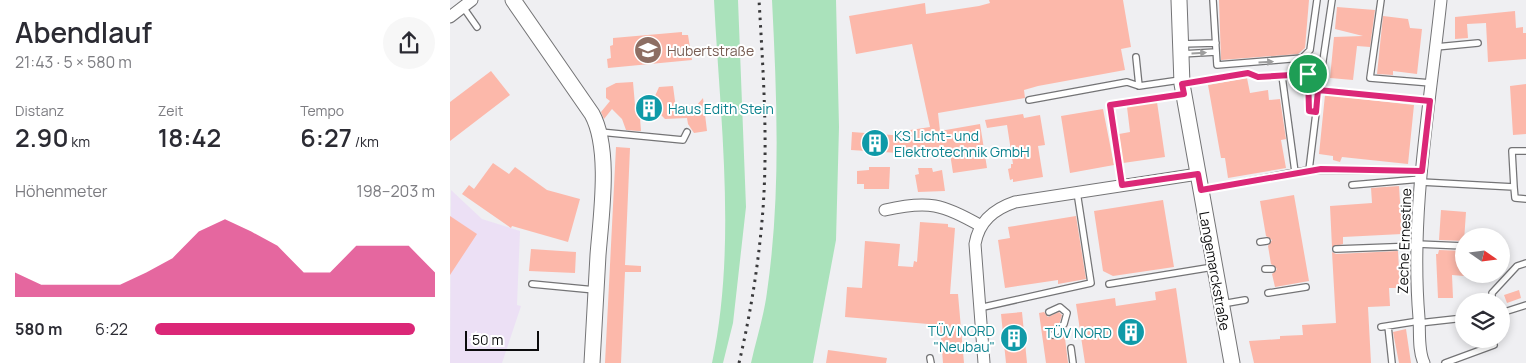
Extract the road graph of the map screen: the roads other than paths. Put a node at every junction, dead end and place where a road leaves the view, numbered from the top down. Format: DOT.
graph roads {
  1 [pos="513,0"];
  2 [pos="1179,0"];
  3 [pos="1213,0"];
  4 [pos="1317,0"];
  5 [pos="1332,0"];
  6 [pos="1381,0"];
  7 [pos="1441,0"];
  8 [pos="468,4"];
  9 [pos="450,17"];
  10 [pos="477,27"];
  11 [pos="1478,43"];
  12 [pos="1218,45"];
  13 [pos="1436,48"];
  14 [pos="1181,49"];
  15 [pos="1136,57"];
  16 [pos="1308,74"];
  17 [pos="1282,76"];
  18 [pos="1432,83"];
  19 [pos="1138,86"];
  20 [pos="1183,86"];
  21 [pos="1029,100"];
  22 [pos="1430,101"];
  23 [pos="1316,112"];
  24 [pos="600,132"];
  25 [pos="687,132"];
  26 [pos="1526,151"];
  27 [pos="1309,170"];
  28 [pos="1295,172"];
  29 [pos="1198,174"];
  30 [pos="1421,178"];
  31 [pos="1122,185"];
  32 [pos="1352,185"];
  33 [pos="1514,187"];
  34 [pos="1201,190"];
  35 [pos="1077,192"];
  36 [pos="1526,199"];
  37 [pos="885,210"];
  38 [pos="981,226"];
  39 [pos="1417,245"];
  40 [pos="1455,246"];
  41 [pos="1336,249"];
  42 [pos="1526,263"];
  43 [pos="1214,267"];
  44 [pos="532,284"];
  45 [pos="1109,284"];
  46 [pos="1306,287"];
  47 [pos="596,290"];
  48 [pos="1268,293"];
  49 [pos="1492,293"];
  50 [pos="1245,300"];
  51 [pos="1221,305"];
  52 [pos="1526,305"];
  53 [pos="979,308"];
  54 [pos="1510,310"];
  55 [pos="1049,312"];
  56 [pos="1455,319"];
  57 [pos="1419,322"];
  58 [pos="1053,336"];
  59 [pos="1071,348"];
  60 [pos="1486,348"];
  61 [pos="592,363"];
  62 [pos="984,363"];
  63 [pos="1073,363"];
  64 [pos="1232,363"];
  65 [pos="1392,363"];
  66 [pos="1424,363"];
  67 [pos="1445,363"];
  1 -- 24 [label="street"];
  2 -- 14 [label="street, Langemarckstraße"];
  3 -- 12 [label="lane"];
  12 -- 4 [label="lane, one-way"];
  5 -- 16 [label="lane"];
  6 -- 18 [label="lane"];
  7 -- 13 [label="street, Zeche Ernestine"];
  8 -- 9 [label="street"];
  8 -- 10 [label="lane"];
  11 -- 13 [label="lane"];
  14 -- 12 [label="lane, one-way"];
  12 -- 14 [label="lane"];
  13 -- 18 [label="street, Zeche Ernestine"];
  14 -- 20 [label="street, Langemarckstraße"];
  15 -- 19 [label="lane"];
  16 -- 17 [label="lane"];
  16 -- 23 [label="lane"];
  17 -- 20 [label="lane"];
  17 -- 28 [label="lane"];
  18 -- 22 [label="street, Zeche Ernestine"];
  19 -- 20 [label="lane"];
  19 -- 21 [label="lane"];
  20 -- 29 [label="street, Langemarckstraße"];
  20 -- 31 [label="lane"];
  22 -- 23 [label="lane"];
  22 -- 30 [label="street, Zeche Ernestine"];
  23 -- 27 [label="lane"];
  24 -- 25 [label="lane"];
  24 -- 47 [label="street"];
  26 -- 33 [label="lane"];
  27 -- 28 [label="lane"];
  27 -- 30 [label="lane"];
  28 -- 34 [label="lane"];
  29 -- 31 [label="street"];
  29 -- 34 [label="street, Langemarckstraße"];
  30 -- 32 [label="lane"];
  30 -- 33 [label="lane"];
  30 -- 39 [label="street, Zeche Ernestine"];
  31 -- 35 [label="street"];
  33 -- 36 [label="lane"];
  34 -- 43 [label="street, Langemarckstraße"];
  35 -- 38 [label="street"];
  35 -- 53 [label="lane"];
  37 -- 38 [label="street"];
  38 -- 53 [label="street"];
  39 -- 40 [label="lane"];
  39 -- 41 [label="lane"];
  39 -- 57 [label="street, Zeche Ernestine"];
  42 -- 49 [label="lane"];
  43 -- 45 [label="lane"];
  43 -- 51 [label="street, Langemarckstraße"];
  44 -- 47 [label="lane"];
  46 -- 48 [label="lane"];
  47 -- 61 [label="street"];
  50 -- 51 [label="lane"];
  51 -- 64 [label="street, Langemarckstraße"];
  52 -- 54 [label="lane"];
  53 -- 62 [label="street"];
  55 -- 58 [label="lane"];
  56 -- 57 [label="lane"];
  57 -- 65 [label="lane"];
  57 -- 66 [label="street, Zeche Ernestine"];
  59 -- 63 [label="lane"];
  60 -- 67 [label="lane"];
}
